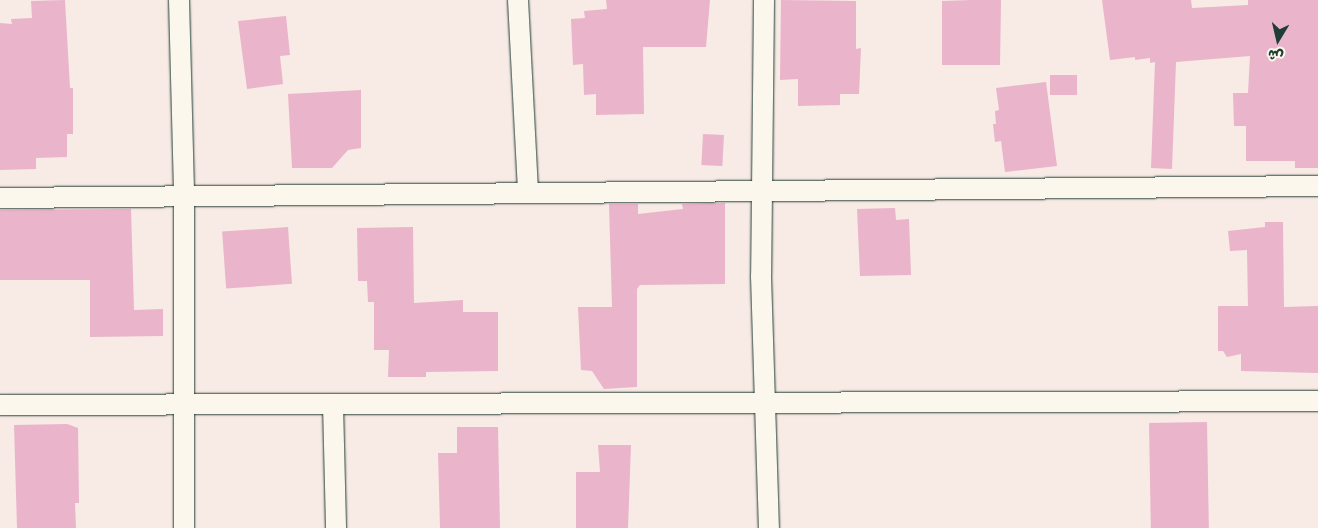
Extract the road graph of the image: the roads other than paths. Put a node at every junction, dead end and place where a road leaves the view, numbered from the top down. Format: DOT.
graph roads {
  1 [pos="179,0"];
  2 [pos="518,0"];
  3 [pos="764,0"];
  4 [pos="1318,186"];
  5 [pos="762,191"];
  6 [pos="528,193"];
  7 [pos="184,196"];
  8 [pos="0,198"];
  9 [pos="1318,401"];
  10 [pos="765,402"];
  11 [pos="183,404"];
  12 [pos="333,404"];
  13 [pos="0,405"];
  14 [pos="184,528"];
  15 [pos="336,528"];
  16 [pos="769,528"];
  1 -- 7 [label="street"];
  2 -- 6 [label="street"];
  3 -- 5 [label="street"];
  4 -- 5 [label="street"];
  5 -- 6 [label="street"];
  5 -- 10 [label="street"];
  6 -- 7 [label="street"];
  7 -- 8 [label="street"];
  7 -- 11 [label="street"];
  9 -- 10 [label="street"];
  10 -- 12 [label="street"];
  10 -- 16 [label="street"];
  11 -- 12 [label="street"];
  11 -- 13 [label="street"];
  11 -- 14 [label="street"];
  12 -- 15 [label="street"];
}
